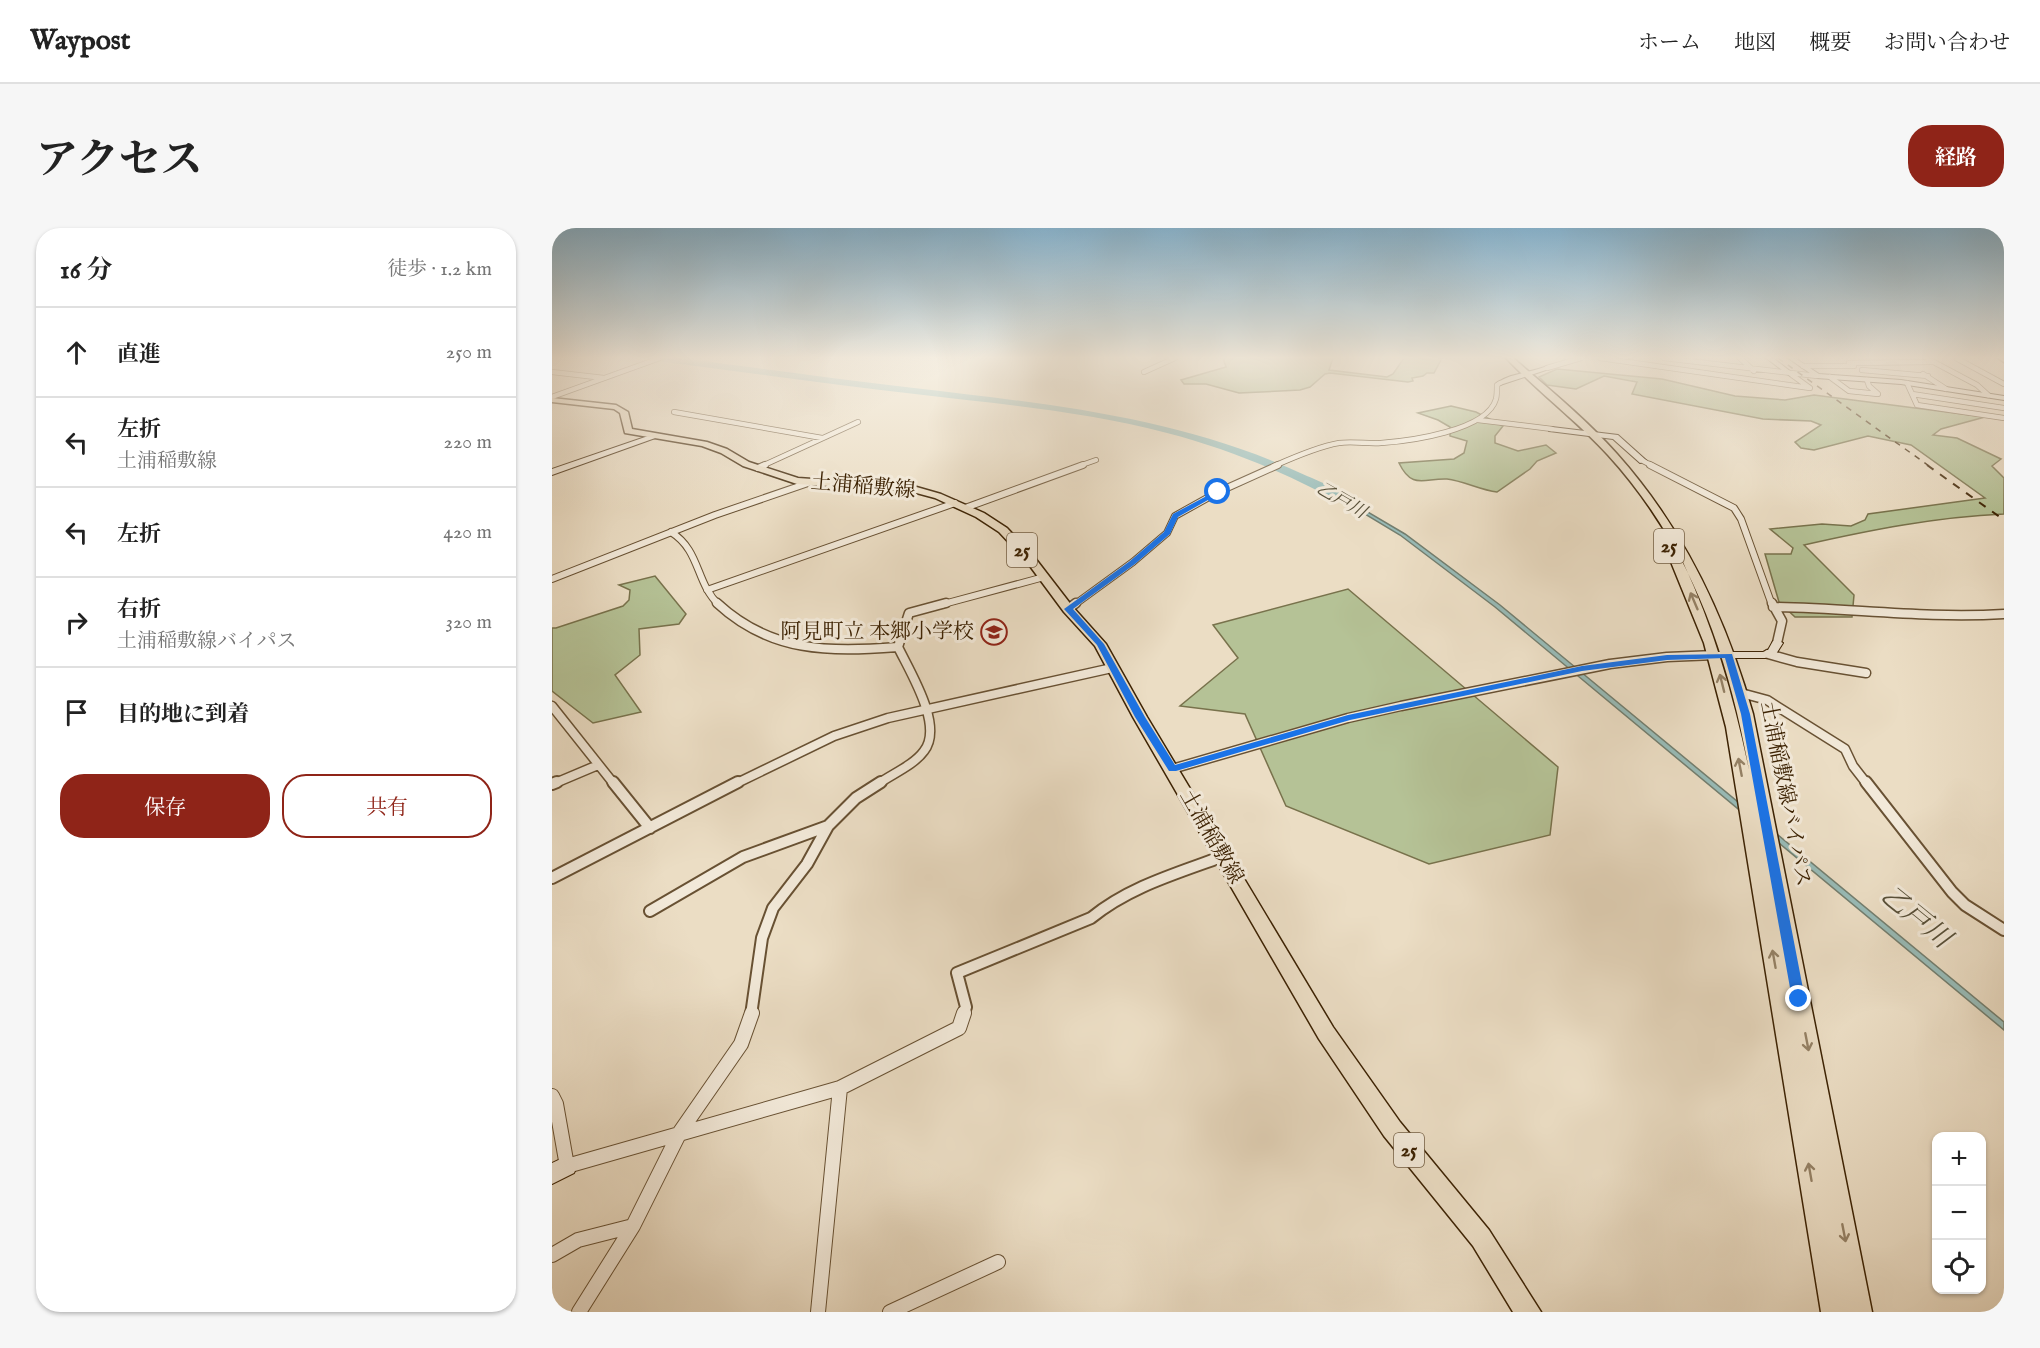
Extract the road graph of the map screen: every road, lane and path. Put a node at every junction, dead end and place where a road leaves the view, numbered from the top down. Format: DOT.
graph roads {
  1 [pos="619,409"];
  2 [pos="1489,409"];
  3 [pos="1559,409"];
  4 [pos="1941,409"];
  5 [pos="674,412"];
  6 [pos="2004,418"];
  7 [pos="1478,420"];
  8 [pos="858,423"];
  9 [pos="1552,429"];
  10 [pos="1587,434"];
  11 [pos="654,437"];
  12 [pos="822,438"];
  13 [pos="1096,460"];
  14 [pos="1643,461"];
  15 [pos="758,468"];
  16 [pos="552,472"];
  17 [pos="811,482"];
  18 [pos="960,506"];
  19 [pos="671,532"];
  20 [pos="1044,577"];
  21 [pos="552,579"];
  22 [pos="707,590"];
  23 [pos="1773,608"];
  24 [pos="1068,609"];
  25 [pos="2004,614"];
  26 [pos="1777,643"];
  27 [pos="898,647"];
  28 [pos="1768,654"];
  29 [pos="1722,655"];
  30 [pos="1112,668"];
  31 [pos="1866,673"];
  32 [pos="1741,693"];
  33 [pos="552,707"];
  34 [pos="927,708"];
  35 [pos="598,765"];
  36 [pos="1172,769"];
  37 [pos="552,784"];
  38 [pos="828,826"];
  39 [pos="650,828"];
  40 [pos="1221,857"];
  41 [pos="552,878"];
  42 [pos="650,911"];
  43 [pos="2004,930"];
  44 [pos="840,1088"];
  45 [pos="552,1096"];
  46 [pos="680,1132"];
  47 [pos="560,1170"];
  48 [pos="633,1226"];
  49 [pos="552,1255"];
  50 [pos="998,1262"];
  51 [pos="579,1312"];
  52 [pos="818,1312"];
  53 [pos="890,1312"];
  54 [pos="1528,1312"];
  55 [pos="1834,1312"];
  56 [pos="1859,1312"];
  1 -- 11 [label="main road, 土浦稲敷線 / 25"];
  2 -- 7 [label="street"];
  3 -- 10 [label="main road, 土浦稲敷線バイパス / 25"];
  4 -- 6 [label="street"];
  5 -- 12 [label="street"];
  7 -- 9 [label="street"];
  7 -- 24 [label="street"];
  8 -- 12 [label="street"];
  9 -- 10 [label="street"];
  10 -- 14 [label="street"];
  10 -- 29 [label="main road, 土浦稲敷線バイパス / 25"];
  11 -- 15 [label="main road, 土浦稲敷線 / 25"];
  11 -- 16 [label="street"];
  12 -- 15 [label="street"];
  13 -- 18 [label="street"];
  14 -- 23 [label="street"];
  15 -- 17 [label="main road, 土浦稲敷線 / 25"];
  17 -- 18 [label="main road, 土浦稲敷線 / 25"];
  17 -- 19 [label="street"];
  18 -- 20 [label="main road, 土浦稲敷線 / 25"];
  18 -- 22 [label="street"];
  19 -- 21 [label="street"];
  19 -- 22 [label="street"];
  20 -- 24 [label="main road, 土浦稲敷線 / 25"];
  20 -- 27 [label="street"];
  22 -- 27 [label="street"];
  23 -- 25 [label="street"];
  23 -- 26 [label="street"];
  24 -- 30 [label="main road, 土浦稲敷線 / 25"];
  26 -- 28 [label="street"];
  27 -- 34 [label="street"];
  28 -- 29 [label="street"];
  28 -- 31 [label="street"];
  29 -- 32 [label="main road, 土浦稲敷線バイパス / 25"];
  29 -- 36 [label="street"];
  55 -- 29 [label="main road, 土浦稲敷線バイパス / 25, one-way"];
  30 -- 34 [label="street"];
  30 -- 36 [label="main road, 土浦稲敷線 / 25"];
  32 -- 43 [label="street"];
  32 -- 56 [label="main road, 土浦稲敷線バイパス / 25, one-way"];
  33 -- 35 [label="street"];
  34 -- 38 [label="street"];
  34 -- 39 [label="street"];
  35 -- 37 [label="street"];
  35 -- 39 [label="street"];
  36 -- 40 [label="main road, 土浦稲敷線 / 25"];
  38 -- 42 [label="street"];
  38 -- 46 [label="street"];
  39 -- 41 [label="street"];
  40 -- 44 [label="street"];
  40 -- 54 [label="main road, 土浦稲敷線 / 25"];
  44 -- 46 [label="street"];
  44 -- 52 [label="street"];
  45 -- 47 [label="street"];
  46 -- 47 [label="street"];
  46 -- 48 [label="street"];
  48 -- 49 [label="street"];
  48 -- 51 [label="street"];
  50 -- 53 [label="street"];
}
